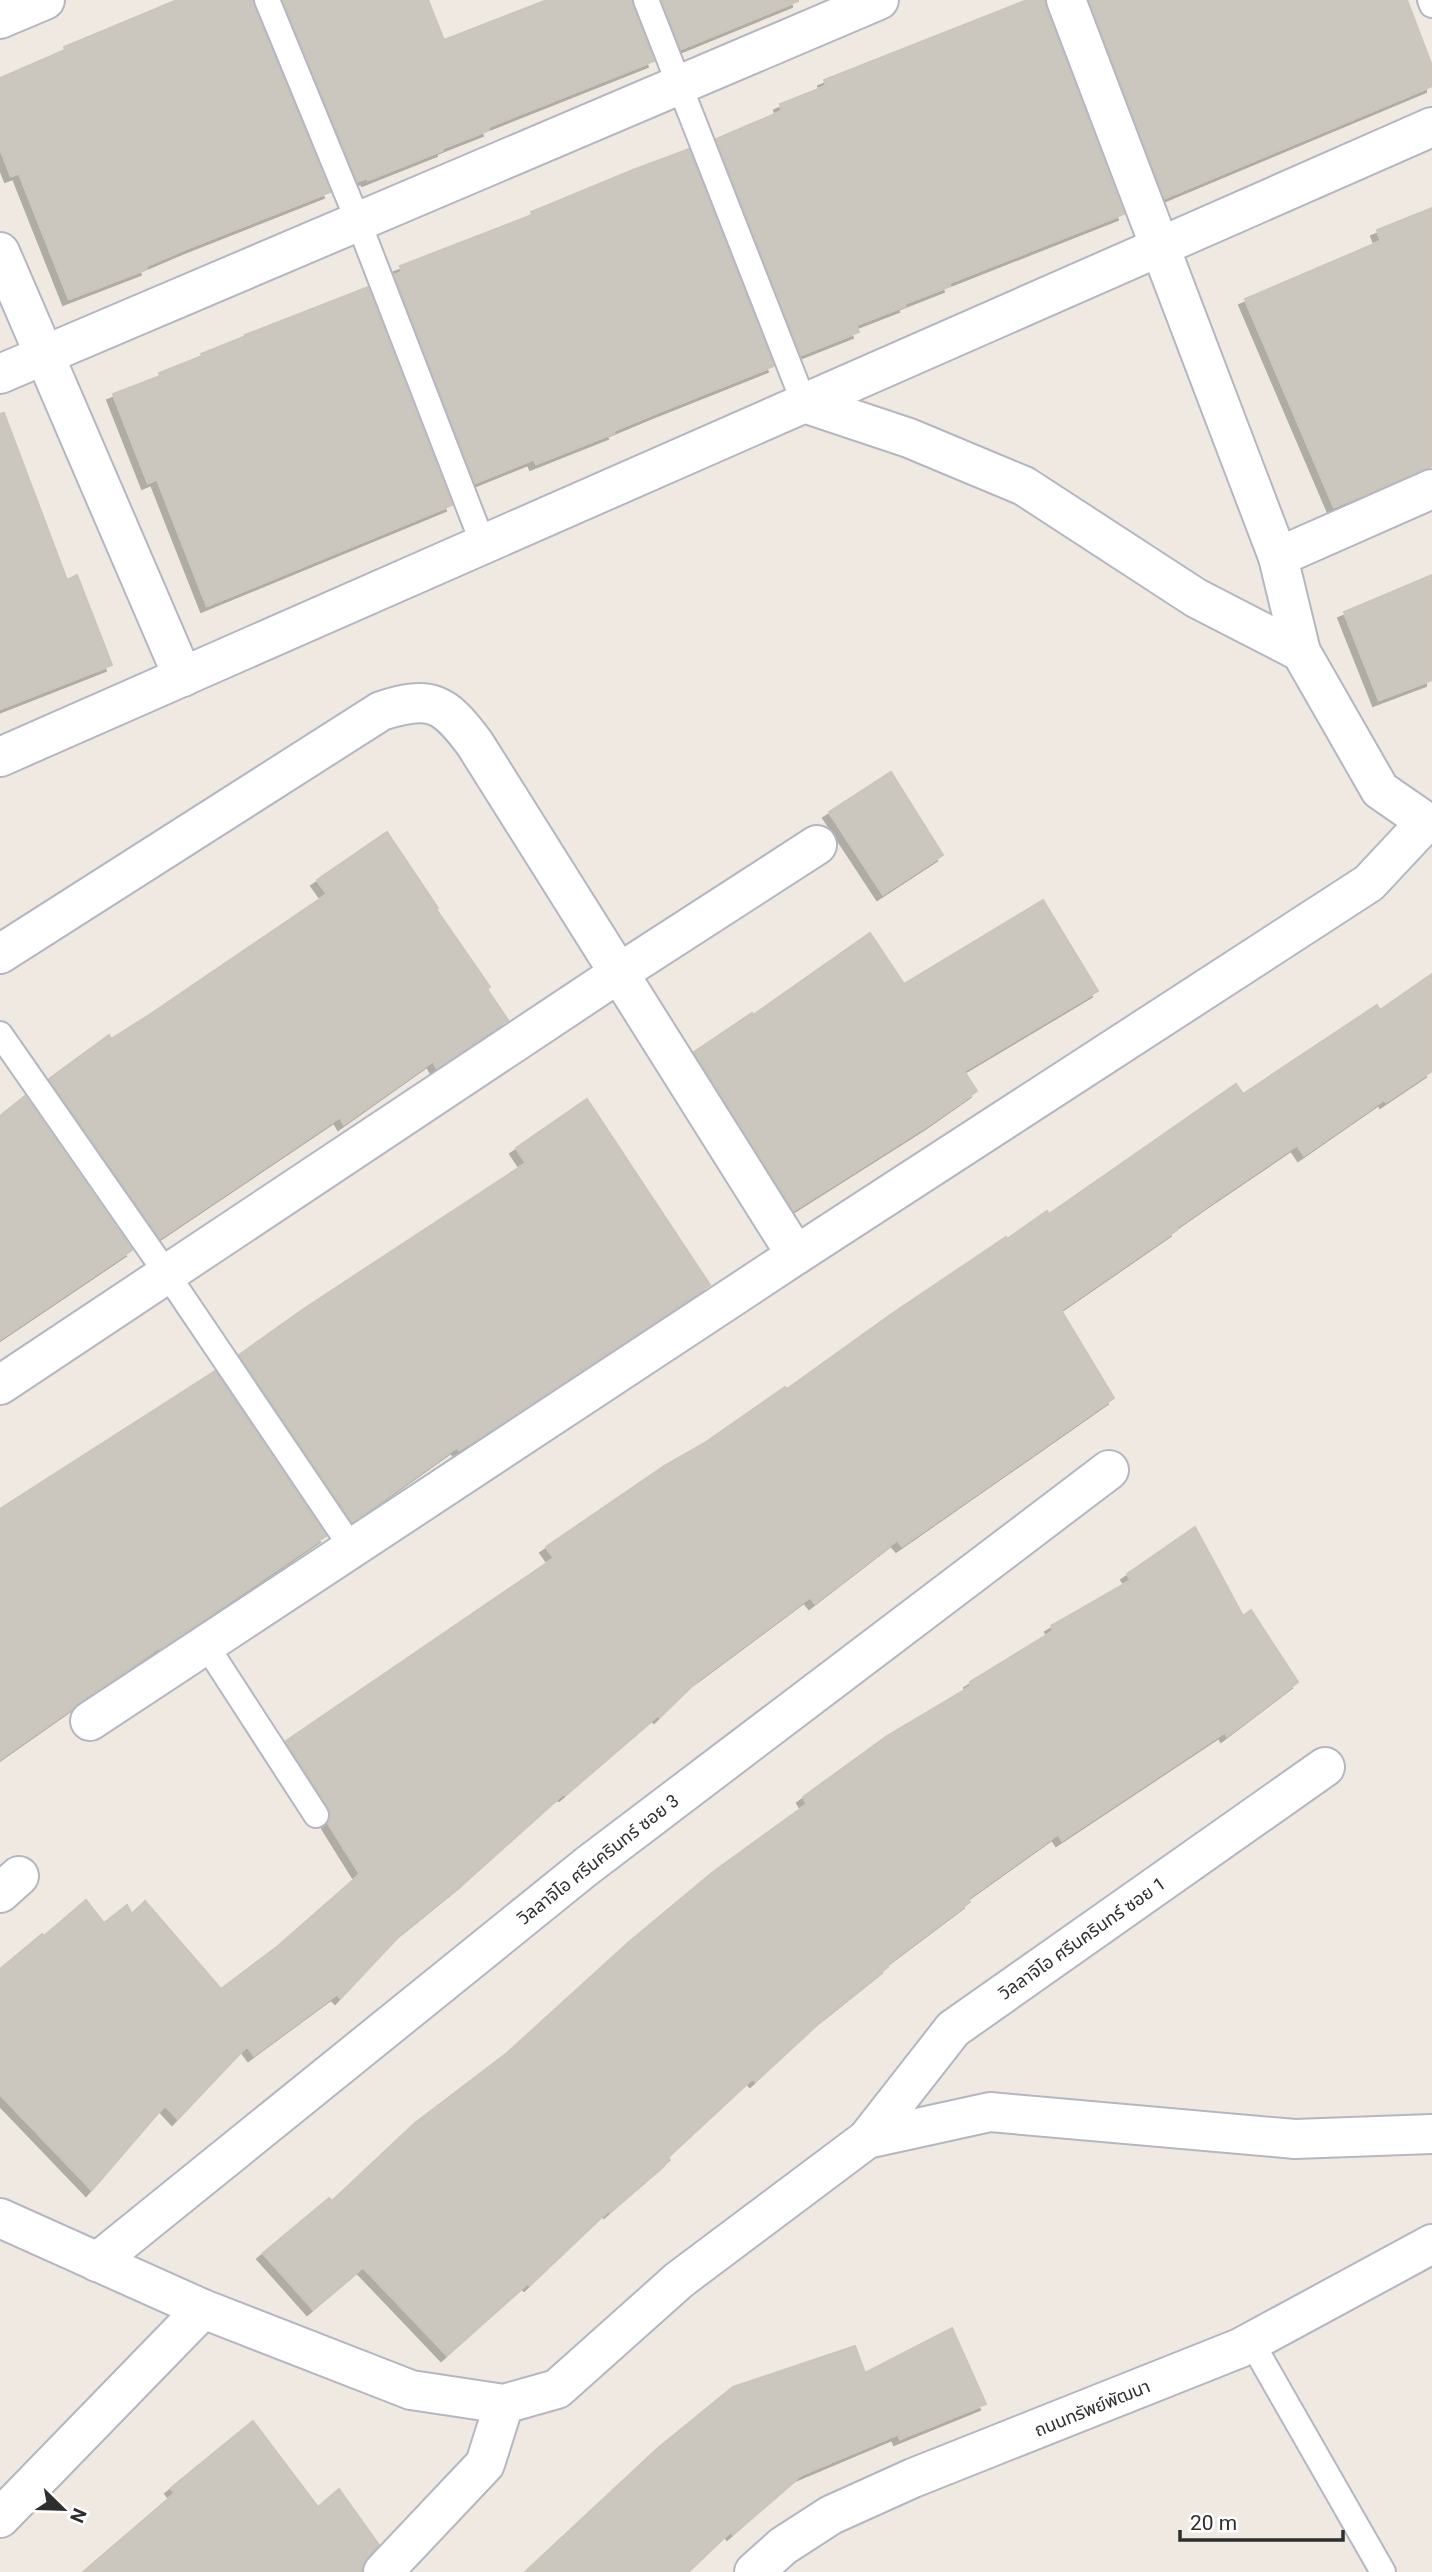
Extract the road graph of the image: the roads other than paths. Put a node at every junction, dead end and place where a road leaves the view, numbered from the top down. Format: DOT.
graph roads {
  1 [pos="46,0"];
  2 [pos="267,0"];
  3 [pos="646,0"];
  4 [pos="879,0"];
  5 [pos="1066,0"];
  6 [pos="1430,0"];
  7 [pos="1432,5"];
  8 [pos="0,19"];
  9 [pos="679,85"];
  10 [pos="1432,127"];
  11 [pos="358,222"];
  12 [pos="1160,247"];
  13 [pos="0,252"];
  14 [pos="44,355"];
  15 [pos="0,374"];
  16 [pos="804,403"];
  17 [pos="1432,489"];
  18 [pos="484,544"];
  19 [pos="1278,557"];
  20 [pos="1301,652"];
  21 [pos="183,677"];
  22 [pos="0,757"];
  23 [pos="1429,823"];
  24 [pos="817,845"];
  25 [pos="0,954"];
  26 [pos="619,973"];
  27 [pos="0,1034"];
  28 [pos="796,1255"];
  29 [pos="167,1274"];
  30 [pos="0,1385"];
  31 [pos="1110,1469"];
  32 [pos="352,1548"];
  33 [pos="206,1645"];
  34 [pos="90,1721"];
  35 [pos="1325,1767"];
  36 [pos="316,1815"];
  37 [pos="1432,2134"];
  38 [pos="867,2139"];
  39 [pos="0,2218"];
  40 [pos="1432,2244"];
  41 [pos="97,2262"];
  42 [pos="203,2309"];
  43 [pos="1252,2343"];
  44 [pos="504,2404"];
  45 [pos="0,2518"];
  46 [pos="383,2572"];
  47 [pos="754,2572"];
  48 [pos="1383,2572"];
  1 -- 8 [label="street"];
  2 -- 11 [label="lane"];
  3 -- 9 [label="lane"];
  4 -- 9 [label="street"];
  5 -- 12 [label="street"];
  6 -- 7 [label="lane"];
  9 -- 11 [label="street"];
  9 -- 16 [label="lane"];
  10 -- 12 [label="street"];
  11 -- 14 [label="street"];
  11 -- 18 [label="lane"];
  12 -- 16 [label="street"];
  12 -- 19 [label="street"];
  13 -- 14 [label="street"];
  14 -- 15 [label="street"];
  14 -- 21 [label="street"];
  16 -- 18 [label="street"];
  16 -- 20 [label="street"];
  17 -- 19 [label="street"];
  18 -- 21 [label="street"];
  19 -- 20 [label="street"];
  20 -- 23 [label="street"];
  21 -- 22 [label="street"];
  23 -- 28 [label="street"];
  24 -- 26 [label="street"];
  25 -- 26 [label="street"];
  26 -- 28 [label="street"];
  26 -- 29 [label="street"];
  27 -- 29 [label="lane"];
  28 -- 32 [label="street"];
  29 -- 30 [label="street"];
  29 -- 32 [label="lane"];
  31 -- 41 [label="street, วิลลาจิโอ ศรีนครินทร์ ซอย 3"];
  32 -- 33 [label="street"];
  33 -- 34 [label="street"];
  33 -- 36 [label="lane"];
  35 -- 38 [label="street, วิลลาจิโอ ศรีนครินทร์ ซอย 1"];
  37 -- 38 [label="street"];
  38 -- 44 [label="street"];
  39 -- 41 [label="street"];
  40 -- 43 [label="street, ถนนทรัพย์พัฒนา"];
  41 -- 42 [label="street"];
  42 -- 44 [label="street"];
  42 -- 45 [label="street"];
  43 -- 47 [label="street, ถนนทรัพย์พัฒนา"];
  43 -- 48 [label="lane"];
  44 -- 46 [label="street"];
}
